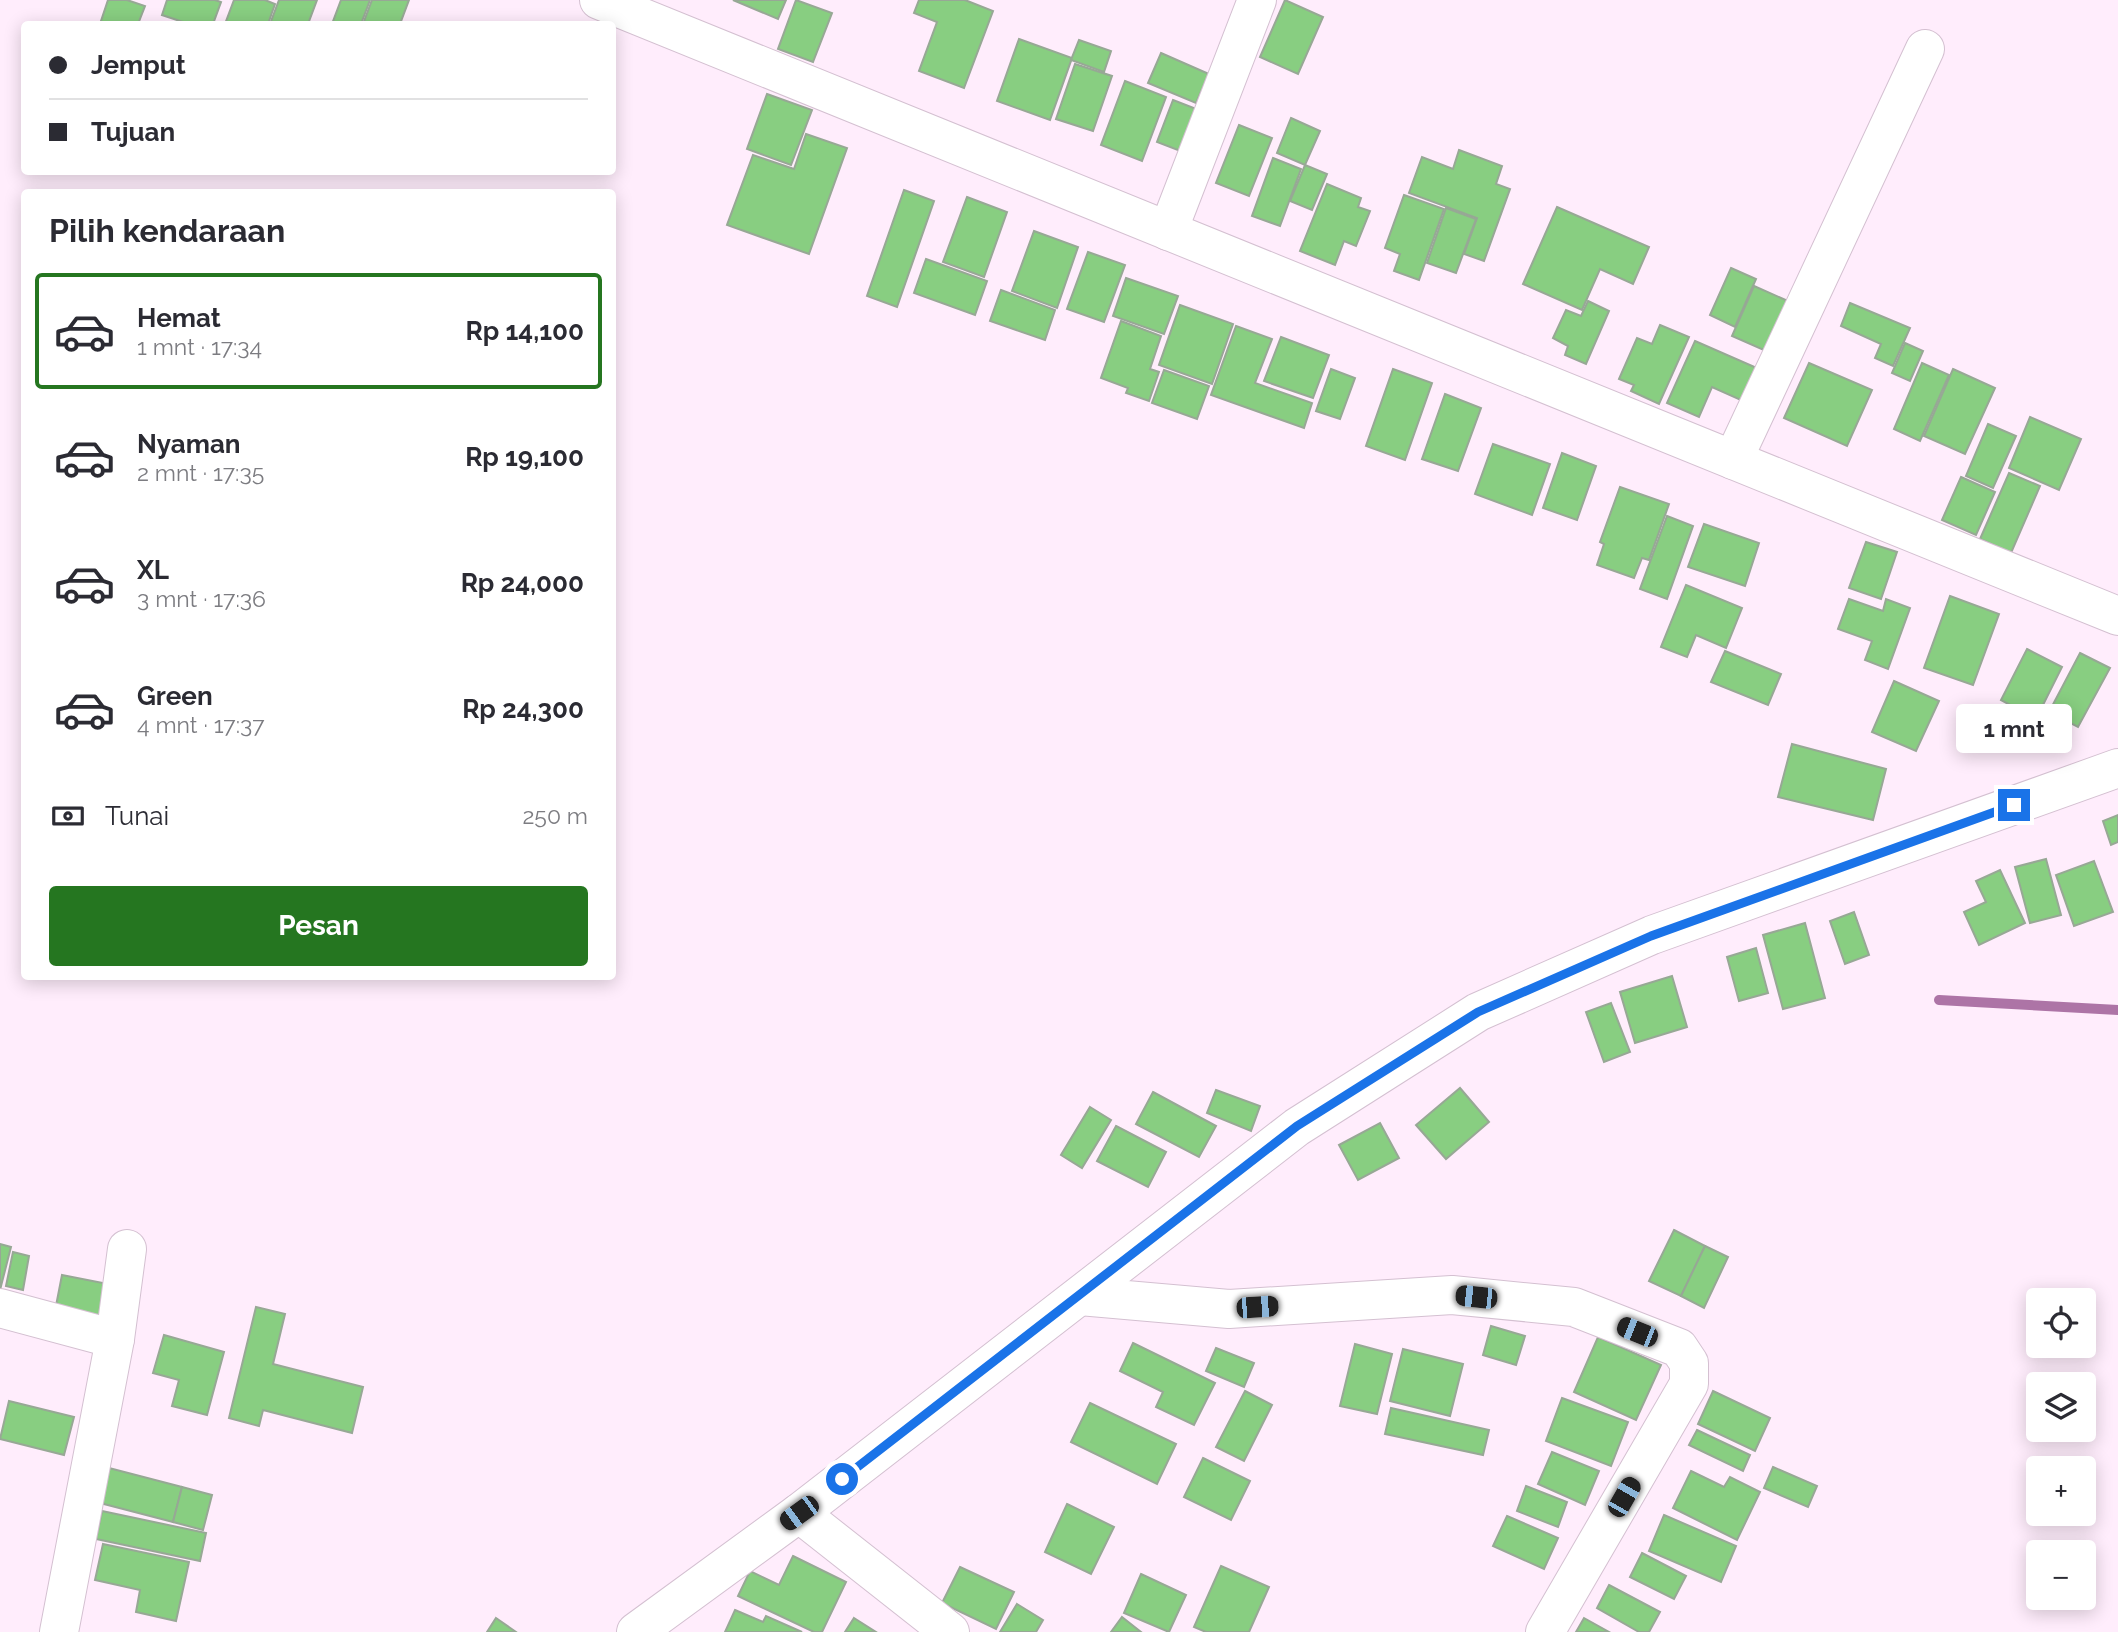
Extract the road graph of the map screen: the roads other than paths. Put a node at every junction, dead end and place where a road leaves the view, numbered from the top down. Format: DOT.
graph roads {
  1 [pos="599,0"];
  2 [pos="1257,0"];
  3 [pos="1925,49"];
  4 [pos="1168,232"];
  5 [pos="1733,460"];
  6 [pos="2118,616"];
  7 [pos="2118,768"];
  8 [pos="127,1249"];
  9 [pos="1080,1296"];
  10 [pos="0,1308"];
  11 [pos="115,1339"];
  12 [pos="799,1513"];
  13 [pos="654,1628"];
  14 [pos="59,1632"];
  15 [pos="950,1632"];
  16 [pos="1545,1632"];
  1 -- 4 [label="street"];
  2 -- 4 [label="street"];
  3 -- 5 [label="street"];
  4 -- 5 [label="street"];
  5 -- 6 [label="street"];
  7 -- 9 [label="street"];
  8 -- 11 [label="street"];
  9 -- 12 [label="street"];
  9 -- 16 [label="street"];
  10 -- 11 [label="street"];
  11 -- 14 [label="street"];
  12 -- 13 [label="street"];
  12 -- 15 [label="street"];
}
